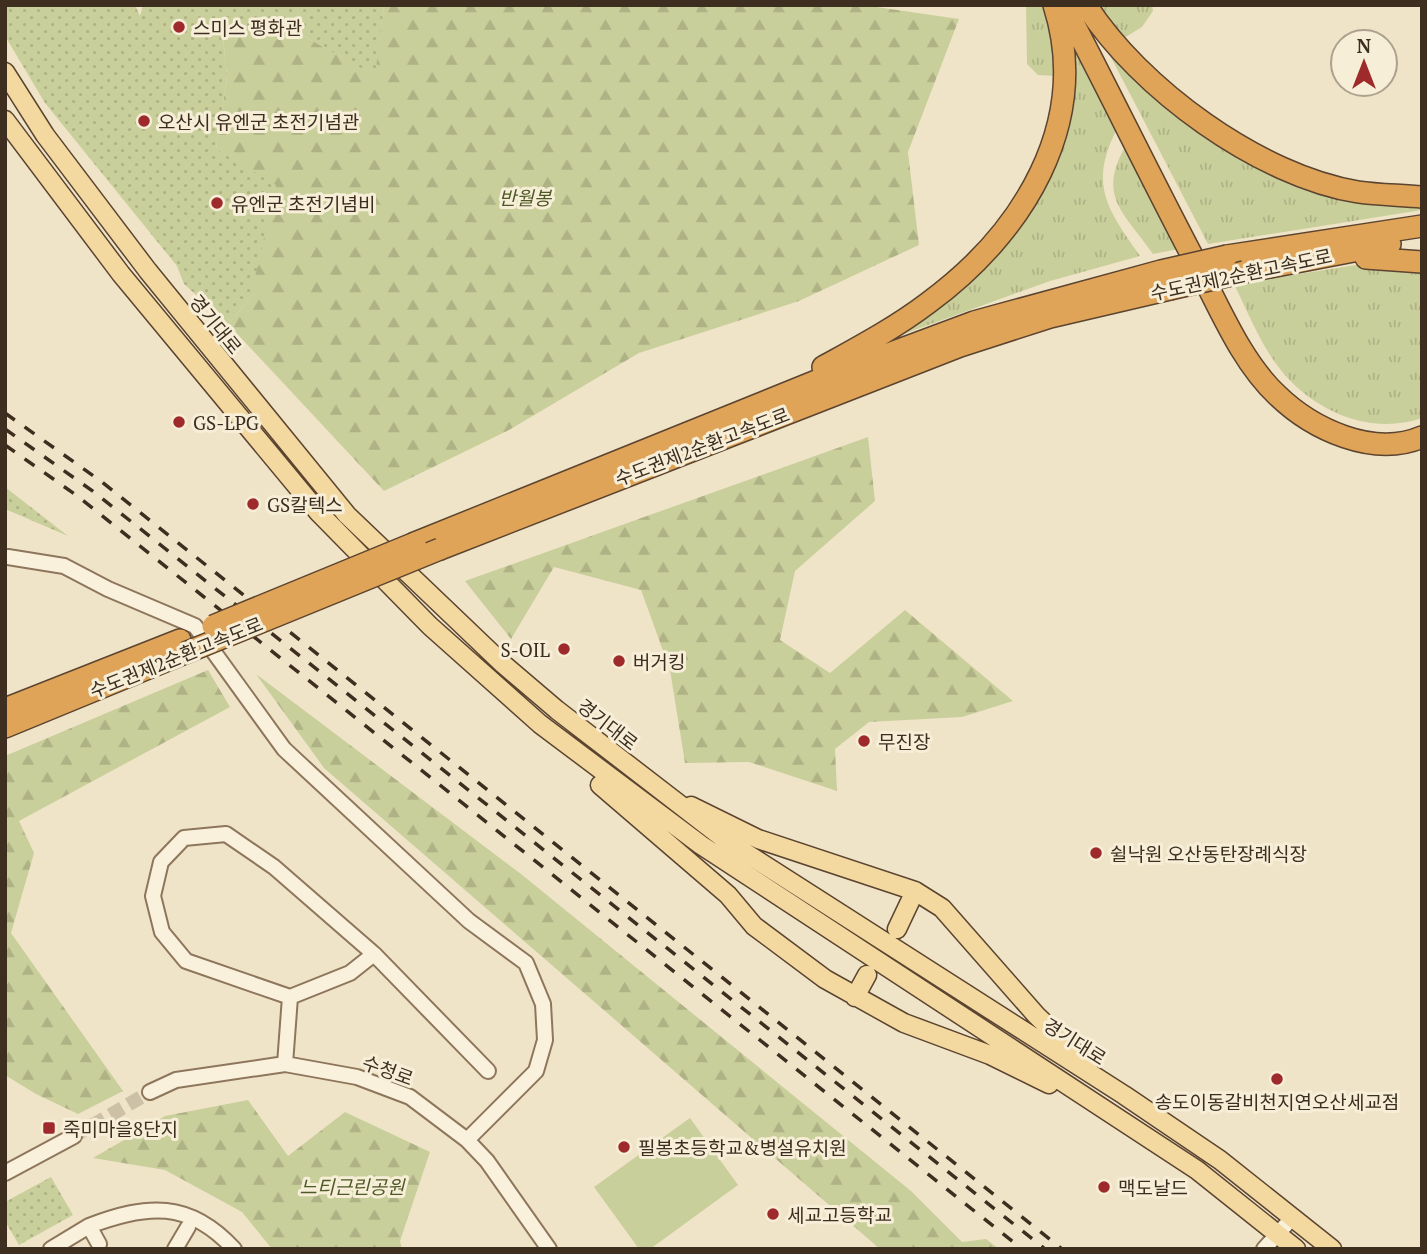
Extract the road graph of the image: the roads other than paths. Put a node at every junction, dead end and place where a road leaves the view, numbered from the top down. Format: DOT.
graph roads {
  1 [pos="1054,5"];
  2 [pos="1064,5"];
  3 [pos="1075,5"];
  4 [pos="1086,5"];
  5 [pos="5,72"];
  6 [pos="5,120"];
  7 [pos="1422,197"];
  8 [pos="1422,226"];
  9 [pos="1422,239"];
  10 [pos="1319,256"];
  11 [pos="1422,262"];
  12 [pos="1166,280"];
  13 [pos="1422,426"];
  14 [pos="1422,437"];
  15 [pos="609,466"];
  16 [pos="8,556"];
  17 [pos="182,646"];
  18 [pos="5,709"];
  19 [pos="5,727"];
  20 [pos="573,749"];
  21 [pos="674,802"];
  22 [pos="915,891"];
  23 [pos="897,929"];
  24 [pos="374,954"];
  25 [pos="867,975"];
  26 [pos="290,997"];
  27 [pos="855,997"];
  28 [pos="285,1064"];
  29 [pos="488,1071"];
  30 [pos="1110,1087"];
  31 [pos="150,1092"];
  32 [pos="1097,1105"];
  33 [pos="74,1136"];
  34 [pos="467,1140"];
  35 [pos="5,1173"];
  36 [pos="1293,1217"];
  37 [pos="89,1226"];
  38 [pos="188,1227"];
  39 [pos="1277,1235"];
  40 [pos="99,1244"];
  41 [pos="51,1249"];
  42 [pos="175,1249"];
  43 [pos="234,1249"];
  44 [pos="549,1249"];
  45 [pos="1264,1249"];
  46 [pos="1296,1249"];
  47 [pos="1332,1249"];
  1 -- 15 [label="highway"];
  2 -- 14 [label="highway"];
  3 -- 13 [label="highway"];
  4 -- 7 [label="highway"];
  5 -- 21 [label="main road, 경기대로"];
  6 -- 20 [label="main road, 경기대로"];
  8 -- 12 [label="highway, 수도권제2순환고속도로, bridge"];
  9 -- 10 [label="highway, 수도권제2순환고속도로"];
  10 -- 11 [label="highway"];
  10 -- 12 [label="highway, 수도권제2순환고속도로, bridge"];
  12 -- 15 [label="highway, 수도권제2순환고속도로"];
  12 -- 17 [label="highway, 수도권제2순환고속도로, bridge"];
  15 -- 17 [label="highway, 수도권제2순환고속도로, bridge"];
  16 -- 34 [label="street"];
  17 -- 18 [label="highway, 수도권제2순환고속도로"];
  17 -- 19 [label="highway, 수도권제2순환고속도로"];
  20 -- 27 [label="main road"];
  20 -- 32 [label="main road, 경기대로"];
  21 -- 22 [label="main road"];
  21 -- 30 [label="main road, 경기대로"];
  22 -- 23 [label="main road"];
  22 -- 30 [label="main road"];
  24 -- 26 [label="street"];
  24 -- 26 [label="street"];
  24 -- 29 [label="street"];
  25 -- 27 [label="main road"];
  26 -- 28 [label="street"];
  27 -- 32 [label="main road"];
  28 -- 31 [label="street, 수청로"];
  28 -- 34 [label="street, 수청로"];
  30 -- 36 [label="main road, 경기대로"];
  32 -- 39 [label="main road, 경기대로"];
  33 -- 35 [label="street"];
  34 -- 44 [label="street, 수청로"];
  36 -- 39 [label="street"];
  36 -- 47 [label="main road, 경기대로"];
  37 -- 40 [label="street"];
  37 -- 41 [label="street"];
  37 -- 43 [label="street"];
  38 -- 42 [label="street"];
  39 -- 45 [label="street"];
  39 -- 46 [label="main road, 경기대로"];
}
